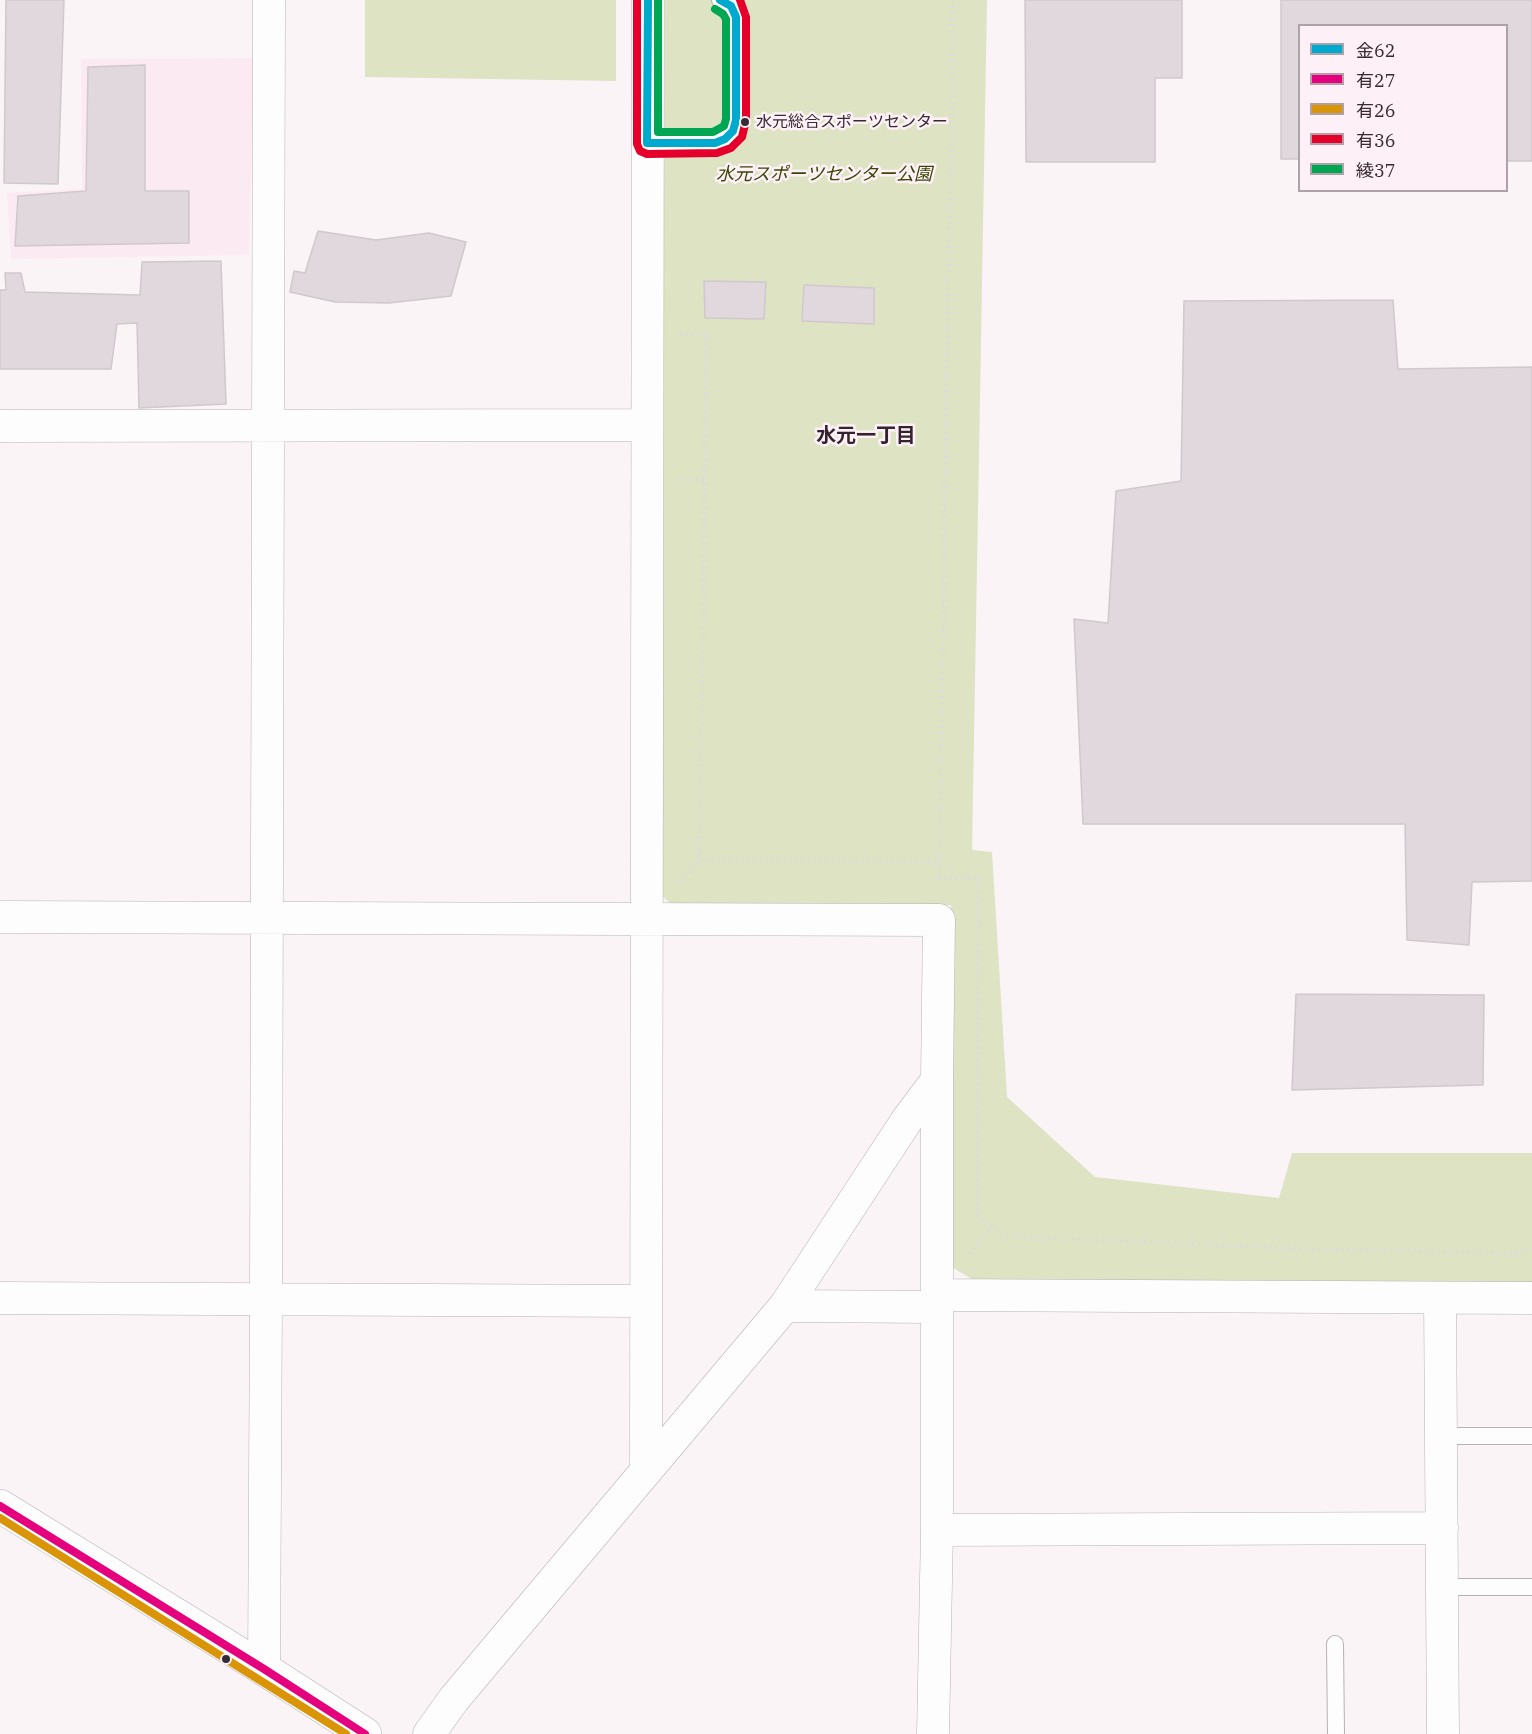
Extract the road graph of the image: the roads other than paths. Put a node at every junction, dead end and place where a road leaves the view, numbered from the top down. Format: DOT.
graph roads {
  1 [pos="268,0"];
  2 [pos="648,0"];
  3 [pos="720,0"];
  4 [pos="647,142"];
  5 [pos="646,425"];
  6 [pos="0,426"];
  7 [pos="267,427"];
  8 [pos="0,917"];
  9 [pos="647,918"];
  10 [pos="267,919"];
  11 [pos="937,1080"];
  12 [pos="0,1298"];
  13 [pos="266,1298"];
  14 [pos="1440,1298"];
  15 [pos="1532,1298"];
  16 [pos="937,1301"];
  17 [pos="646,1302"];
  18 [pos="785,1306"];
  19 [pos="1442,1436"];
  20 [pos="1532,1436"];
  21 [pos="646,1471"];
  22 [pos="0,1506"];
  23 [pos="1442,1528"];
  24 [pos="937,1530"];
  25 [pos="1443,1587"];
  26 [pos="1532,1587"];
  27 [pos="1335,1644"];
  28 [pos="264,1669"];
  29 [pos="365,1734"];
  30 [pos="429,1734"];
  31 [pos="933,1734"];
  32 [pos="1336,1734"];
  33 [pos="1443,1734"];
  1 -- 7 [label="street"];
  2 -- 4 [label="street"];
  3 -- 4 [label="lane"];
  4 -- 5 [label="street"];
  5 -- 7 [label="street"];
  5 -- 9 [label="street"];
  6 -- 7 [label="street"];
  7 -- 10 [label="street"];
  8 -- 10 [label="street"];
  9 -- 10 [label="street"];
  9 -- 11 [label="street"];
  9 -- 17 [label="street"];
  10 -- 13 [label="street"];
  11 -- 16 [label="street"];
  11 -- 18 [label="street"];
  12 -- 13 [label="street"];
  13 -- 17 [label="street"];
  13 -- 28 [label="street"];
  14 -- 15 [label="street"];
  14 -- 16 [label="street"];
  14 -- 19 [label="street"];
  16 -- 18 [label="street"];
  16 -- 24 [label="street"];
  17 -- 21 [label="street"];
  18 -- 21 [label="street"];
  19 -- 20 [label="lane"];
  19 -- 23 [label="street"];
  21 -- 30 [label="street"];
  22 -- 28 [label="main road"];
  23 -- 24 [label="street"];
  23 -- 25 [label="street"];
  24 -- 31 [label="street"];
  25 -- 26 [label="lane"];
  25 -- 33 [label="street"];
  27 -- 32 [label="lane"];
  28 -- 29 [label="main road"];
}
